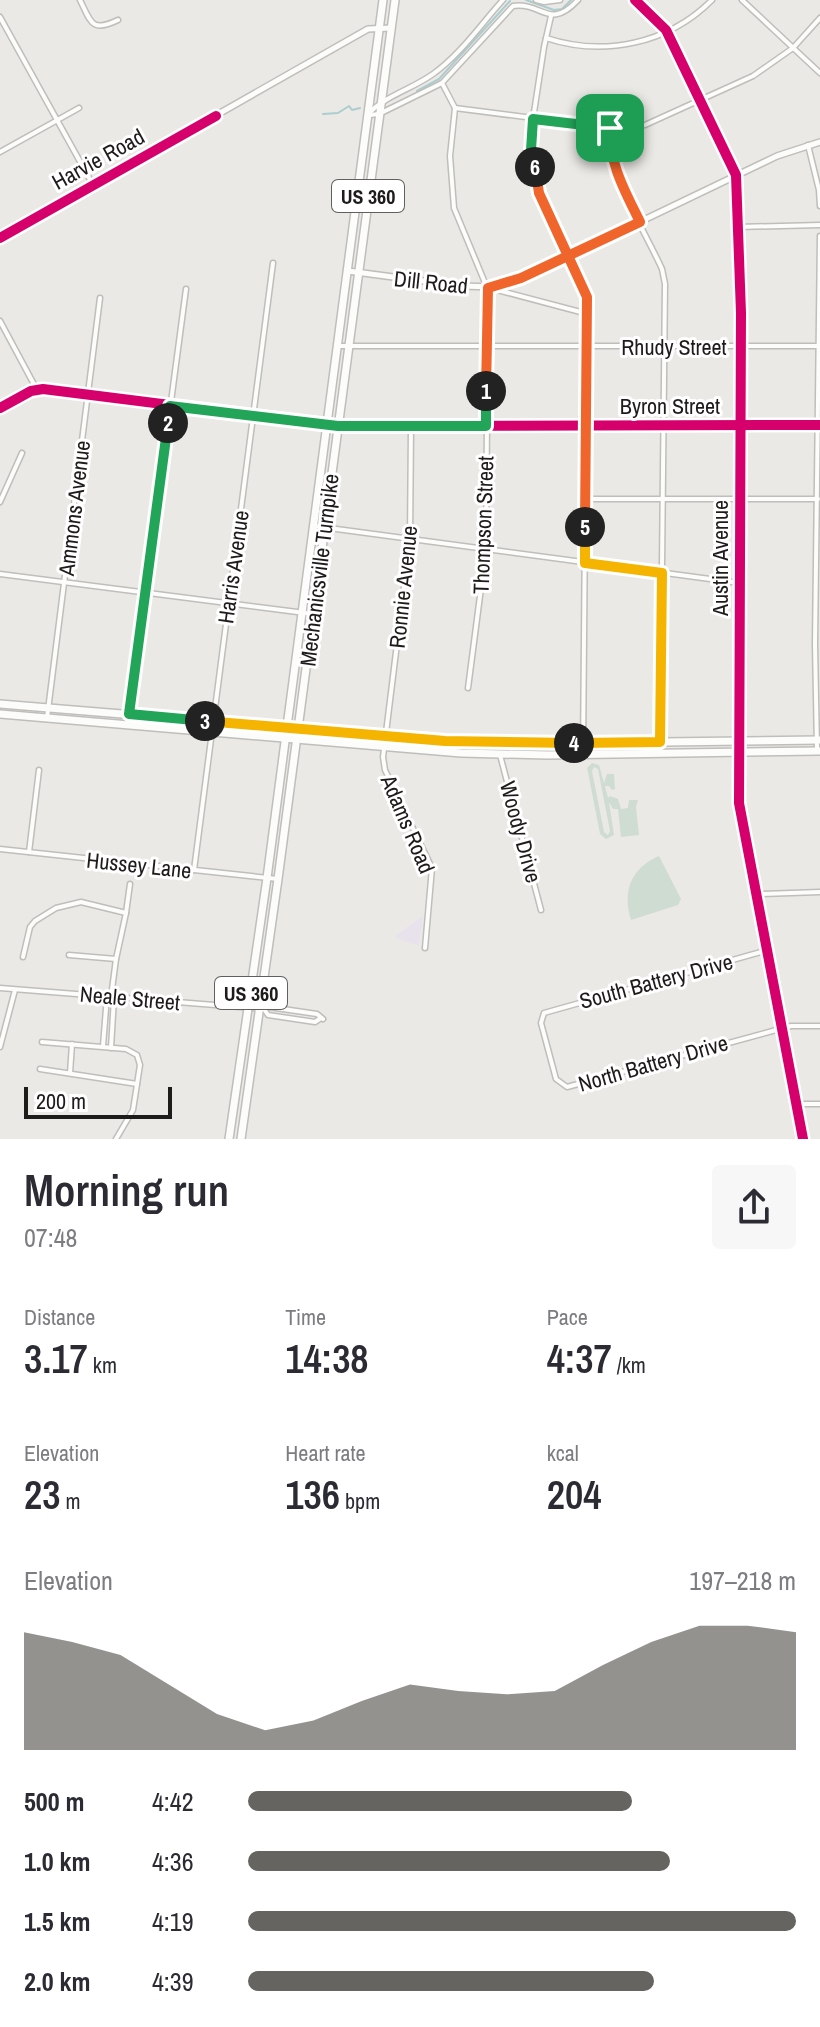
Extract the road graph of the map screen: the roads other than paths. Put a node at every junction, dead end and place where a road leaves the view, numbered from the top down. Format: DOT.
graph roads {
  1 [pos="80,0"];
  2 [pos="383,0"];
  3 [pos="395,0"];
  4 [pos="503,0"];
  5 [pos="536,0"];
  6 [pos="560,0"];
  7 [pos="578,0"];
  8 [pos="635,0"];
  9 [pos="712,0"];
  10 [pos="742,0"];
  11 [pos="514,3"];
  12 [pos="551,16"];
  13 [pos="0,17"];
  14 [pos="820,18"];
  15 [pos="118,20"];
  16 [pos="379,26"];
  17 [pos="391,28"];
  18 [pos="666,30"];
  19 [pos="546,38"];
  20 [pos="793,48"];
  21 [pos="820,73"];
  22 [pos="442,83"];
  23 [pos="381,101"];
  24 [pos="701,101"];
  25 [pos="79,108"];
  26 [pos="455,108"];
  27 [pos="379,114"];
  28 [pos="367,115"];
  29 [pos="533,119"];
  30 [pos="56,120"];
  31 [pos="610,128"];
  32 [pos="820,142"];
  33 [pos="808,145"];
  34 [pos="0,152"];
  35 [pos="736,175"];
  36 [pos="93,185"];
  37 [pos="820,206"];
  38 [pos="640,222"];
  39 [pos="820,225"];
  40 [pos="738,227"];
  41 [pos="820,236"];
  42 [pos="0,238"];
  43 [pos="569,256"];
  44 [pos="273,263"];
  45 [pos="347,271"];
  46 [pos="358,274"];
  47 [pos="488,288"];
  48 [pos="186,289"];
  49 [pos="100,298"];
  50 [pos="588,314"];
  51 [pos="0,321"];
  52 [pos="336,346"];
  53 [pos="349,346"];
  54 [pos="486,346"];
  55 [pos="587,346"];
  56 [pos="819,346"];
  57 [pos="664,347"];
  58 [pos="741,347"];
  59 [pos="37,390"];
  60 [pos="89,395"];
  61 [pos="170,406"];
  62 [pos="0,408"];
  63 [pos="253,416"];
  64 [pos="326,425"];
  65 [pos="819,425"];
  66 [pos="338,426"];
  67 [pos="486,426"];
  68 [pos="587,426"];
  69 [pos="663,426"];
  70 [pos="740,426"];
  71 [pos="411,427"];
  72 [pos="22,453"];
  73 [pos="586,499"];
  74 [pos="662,499"];
  75 [pos="739,499"];
  76 [pos="819,499"];
  77 [pos="0,502"];
  78 [pos="312,526"];
  79 [pos="325,528"];
  80 [pos="410,539"];
  81 [pos="486,550"];
  82 [pos="585,563"];
  83 [pos="662,573"];
  84 [pos="0,574"];
  85 [pos="64,583"];
  86 [pos="740,583"];
  87 [pos="145,594"];
  88 [pos="228,605"];
  89 [pos="301,613"];
  90 [pos="313,614"];
  91 [pos="468,688"];
  92 [pos="0,704"];
  93 [pos="48,708"];
  94 [pos="0,714"];
  95 [pos="129,714"];
  96 [pos="47,718"];
  97 [pos="213,722"];
  98 [pos="128,725"];
  99 [pos="286,728"];
  100 [pos="298,729"];
  101 [pos="211,732"];
  102 [pos="385,736"];
  103 [pos="285,738"];
  104 [pos="297,740"];
  105 [pos="818,740"];
  106 [pos="739,741"];
  107 [pos="660,742"];
  108 [pos="583,743"];
  109 [pos="384,747"];
  110 [pos="818,751"];
  111 [pos="739,752"];
  112 [pos="660,753"];
  113 [pos="583,754"];
  114 [pos="500,755"];
  115 [pos="39,770"];
  116 [pos="0,849"];
  117 [pos="29,852"];
  118 [pos="194,870"];
  119 [pos="267,878"];
  120 [pos="278,879"];
  121 [pos="130,884"];
  122 [pos="820,892"];
  123 [pos="757,894"];
  124 [pos="541,910"];
  125 [pos="126,913"];
  126 [pos="425,948"];
  127 [pos="768,950"];
  128 [pos="69,955"];
  129 [pos="23,957"];
  130 [pos="116,959"];
  131 [pos="0,988"];
  132 [pos="15,990"];
  133 [pos="111,997"];
  134 [pos="249,1008"];
  135 [pos="262,1009"];
  136 [pos="544,1013"];
  137 [pos="322,1019"];
  138 [pos="820,1026"];
  139 [pos="783,1028"];
  140 [pos="42,1042"];
  141 [pos="72,1044"];
  142 [pos="0,1047"];
  143 [pos="103,1047"];
  144 [pos="111,1048"];
  145 [pos="40,1069"];
  146 [pos="70,1074"];
  147 [pos="137,1084"];
  148 [pos="797,1104"];
  149 [pos="820,1104"];
  150 [pos="229,1138"];
  151 [pos="116,1139"];
  152 [pos="240,1139"];
  153 [pos="803,1139"];
  1 -- 15 [label="street"];
  2 -- 16 [label="main road, Mechanicsville Turnpike / US 360"];
  3 -- 17 [label="main road, Mechanicsville Turnpike / US 360"];
  4 -- 23 [label="street"];
  5 -- 6 [label="street"];
  7 -- 12 [label="street"];
  8 -- 18 [label="street, Austin Avenue"];
  9 -- 18 [label="street"];
  10 -- 20 [label="street"];
  11 -- 12 [label="street"];
  11 -- 22 [label="street"];
  12 -- 19 [label="street"];
  13 -- 30 [label="street"];
  14 -- 20 [label="street"];
  16 -- 17 [label="street"];
  16 -- 28 [label="main road, Mechanicsville Turnpike / US 360"];
  16 -- 36 [label="street, Harvie Road"];
  17 -- 23 [label="main road, Mechanicsville Turnpike / US 360"];
  18 -- 19 [label="street"];
  18 -- 24 [label="street, Austin Avenue"];
  19 -- 29 [label="street"];
  20 -- 21 [label="street"];
  20 -- 24 [label="street"];
  22 -- 26 [label="street"];
  22 -- 27 [label="street"];
  23 -- 27 [label="main road, Mechanicsville Turnpike / US 360"];
  23 -- 28 [label="street"];
  24 -- 31 [label="street"];
  24 -- 35 [label="street, Austin Avenue"];
  25 -- 30 [label="street"];
  26 -- 29 [label="street"];
  26 -- 47 [label="street, Thompson Street"];
  27 -- 28 [label="street"];
  27 -- 46 [label="main road, Mechanicsville Turnpike / US 360"];
  28 -- 45 [label="main road, Mechanicsville Turnpike / US 360"];
  29 -- 31 [label="street"];
  29 -- 43 [label="street"];
  30 -- 34 [label="street"];
  30 -- 36 [label="street"];
  31 -- 38 [label="street"];
  32 -- 33 [label="street, Dill Road"];
  33 -- 35 [label="street, Dill Road"];
  33 -- 37 [label="street"];
  35 -- 38 [label="street, Dill Road"];
  35 -- 40 [label="street, Austin Avenue"];
  36 -- 42 [label="street, Harvie Road"];
  38 -- 43 [label="street, Dill Road"];
  38 -- 57 [label="street"];
  39 -- 40 [label="street"];
  40 -- 58 [label="street, Austin Avenue"];
  41 -- 56 [label="street"];
  43 -- 47 [label="street, Dill Road"];
  43 -- 50 [label="street"];
  44 -- 63 [label="street, Harris Avenue"];
  45 -- 46 [label="street, Dill Road"];
  45 -- 52 [label="main road, Mechanicsville Turnpike / US 360"];
  46 -- 47 [label="street, Dill Road"];
  46 -- 53 [label="main road, Mechanicsville Turnpike / US 360"];
  47 -- 50 [label="street"];
  47 -- 54 [label="street, Thompson Street"];
  48 -- 61 [label="street"];
  49 -- 60 [label="street, Ammons Avenue"];
  50 -- 55 [label="street"];
  51 -- 59 [label="street"];
  52 -- 53 [label="street, Rhudy Street"];
  52 -- 64 [label="main road, Mechanicsville Turnpike / US 360"];
  53 -- 54 [label="street, Rhudy Street"];
  53 -- 66 [label="main road, Mechanicsville Turnpike / US 360"];
  54 -- 55 [label="street, Rhudy Street"];
  54 -- 67 [label="street, Thompson Street"];
  55 -- 57 [label="street, Rhudy Street"];
  55 -- 68 [label="street"];
  56 -- 58 [label="street, Rhudy Street"];
  56 -- 65 [label="street"];
  57 -- 58 [label="street, Rhudy Street"];
  57 -- 69 [label="street"];
  58 -- 70 [label="street, Austin Avenue"];
  59 -- 60 [label="street, Byron Street"];
  59 -- 62 [label="street"];
  60 -- 61 [label="street, Byron Street"];
  60 -- 85 [label="street, Ammons Avenue"];
  61 -- 63 [label="street, Byron Street"];
  61 -- 87 [label="street"];
  63 -- 64 [label="street, Byron Street"];
  63 -- 88 [label="street, Harris Avenue"];
  64 -- 66 [label="street, Byron Street"];
  64 -- 78 [label="main road, Mechanicsville Turnpike / US 360"];
  65 -- 70 [label="street, Byron Street"];
  65 -- 76 [label="street"];
  66 -- 71 [label="street, Byron Street"];
  66 -- 79 [label="main road, Mechanicsville Turnpike / US 360"];
  67 -- 68 [label="street, Byron Street"];
  67 -- 71 [label="street, Byron Street"];
  67 -- 81 [label="street, Thompson Street"];
  68 -- 69 [label="street, Byron Street"];
  68 -- 73 [label="street"];
  69 -- 70 [label="street, Byron Street"];
  69 -- 74 [label="street"];
  70 -- 75 [label="street, Austin Avenue"];
  71 -- 80 [label="street, Ronnie Avenue"];
  72 -- 77 [label="street"];
  73 -- 74 [label="street"];
  73 -- 82 [label="street"];
  74 -- 75 [label="street"];
  74 -- 83 [label="street"];
  75 -- 76 [label="street"];
  75 -- 86 [label="street, Austin Avenue"];
  76 -- 105 [label="street"];
  78 -- 79 [label="street"];
  78 -- 89 [label="main road, Mechanicsville Turnpike / US 360"];
  79 -- 80 [label="street"];
  79 -- 90 [label="main road, Mechanicsville Turnpike / US 360"];
  80 -- 81 [label="street"];
  80 -- 102 [label="street, Ronnie Avenue"];
  81 -- 82 [label="street"];
  81 -- 91 [label="street, Thompson Street"];
  82 -- 83 [label="street"];
  82 -- 108 [label="street"];
  83 -- 86 [label="street"];
  83 -- 107 [label="street"];
  84 -- 85 [label="street"];
  85 -- 87 [label="street"];
  85 -- 93 [label="street, Ammons Avenue"];
  86 -- 106 [label="street, Austin Avenue"];
  87 -- 88 [label="street"];
  87 -- 95 [label="street"];
  88 -- 89 [label="street"];
  88 -- 97 [label="street, Harris Avenue"];
  89 -- 90 [label="street"];
  89 -- 99 [label="main road, Mechanicsville Turnpike / US 360"];
  90 -- 100 [label="main road, Mechanicsville Turnpike / US 360"];
  92 -- 93 [label="main road"];
  93 -- 95 [label="main road"];
  93 -- 96 [label="street, Ammons Avenue"];
  94 -- 96 [label="main road"];
  95 -- 97 [label="main road"];
  95 -- 98 [label="street"];
  96 -- 98 [label="main road"];
  97 -- 99 [label="main road"];
  97 -- 101 [label="street, Harris Avenue"];
  98 -- 101 [label="main road"];
  99 -- 100 [label="main road"];
  99 -- 103 [label="main road, Mechanicsville Turnpike / US 360"];
  100 -- 102 [label="main road"];
  100 -- 104 [label="main road, Mechanicsville Turnpike / US 360"];
  101 -- 103 [label="main road"];
  101 -- 118 [label="street, Harris Avenue"];
  102 -- 108 [label="main road"];
  102 -- 109 [label="street, Ronnie Avenue"];
  103 -- 104 [label="main road"];
  103 -- 119 [label="main road, Mechanicsville Turnpike / US 360"];
  104 -- 109 [label="main road"];
  104 -- 120 [label="main road, Mechanicsville Turnpike / US 360"];
  105 -- 106 [label="main road"];
  105 -- 110 [label="street"];
  106 -- 107 [label="main road"];
  106 -- 111 [label="street, Austin Avenue"];
  107 -- 108 [label="main road"];
  107 -- 112 [label="street"];
  108 -- 113 [label="street"];
  109 -- 114 [label="main road"];
  109 -- 126 [label="street, Adams Road"];
  110 -- 111 [label="main road"];
  111 -- 112 [label="main road"];
  111 -- 123 [label="street, Austin Avenue"];
  112 -- 113 [label="main road"];
  113 -- 114 [label="main road"];
  114 -- 124 [label="street, Woody Drive"];
  115 -- 117 [label="street"];
  116 -- 117 [label="street, Hussey Lane"];
  117 -- 118 [label="street, Hussey Lane"];
  118 -- 119 [label="street, Hussey Lane"];
  119 -- 120 [label="street, Hussey Lane"];
  119 -- 134 [label="main road, Mechanicsville Turnpike / US 360"];
  120 -- 135 [label="main road, Mechanicsville Turnpike / US 360"];
  121 -- 125 [label="street"];
  122 -- 123 [label="street"];
  123 -- 127 [label="street, Austin Avenue"];
  125 -- 129 [label="street"];
  125 -- 130 [label="street"];
  127 -- 136 [label="street, South Battery Drive"];
  127 -- 139 [label="street, Austin Avenue"];
  128 -- 130 [label="street"];
  130 -- 133 [label="street"];
  131 -- 132 [label="street, Neale Street"];
  132 -- 133 [label="street, Neale Street"];
  132 -- 142 [label="street"];
  133 -- 134 [label="street, Neale Street"];
  133 -- 143 [label="street"];
  133 -- 144 [label="street"];
  134 -- 135 [label="street, Neale Street"];
  134 -- 150 [label="main road, Mechanicsville Turnpike / US 360"];
  135 -- 137 [label="street, Neale Street"];
  135 -- 152 [label="main road, Mechanicsville Turnpike / US 360"];
  136 -- 139 [label="street, North Battery Drive"];
  138 -- 139 [label="street, North Battery Drive"];
  139 -- 148 [label="street, Austin Avenue"];
  140 -- 141 [label="street"];
  141 -- 143 [label="street"];
  141 -- 146 [label="street"];
  143 -- 144 [label="street"];
  144 -- 147 [label="street"];
  145 -- 146 [label="street"];
  146 -- 147 [label="street"];
  147 -- 151 [label="street"];
  148 -- 149 [label="street"];
  148 -- 153 [label="street, Austin Avenue"];
  150 -- 152 [label="street"];
}
